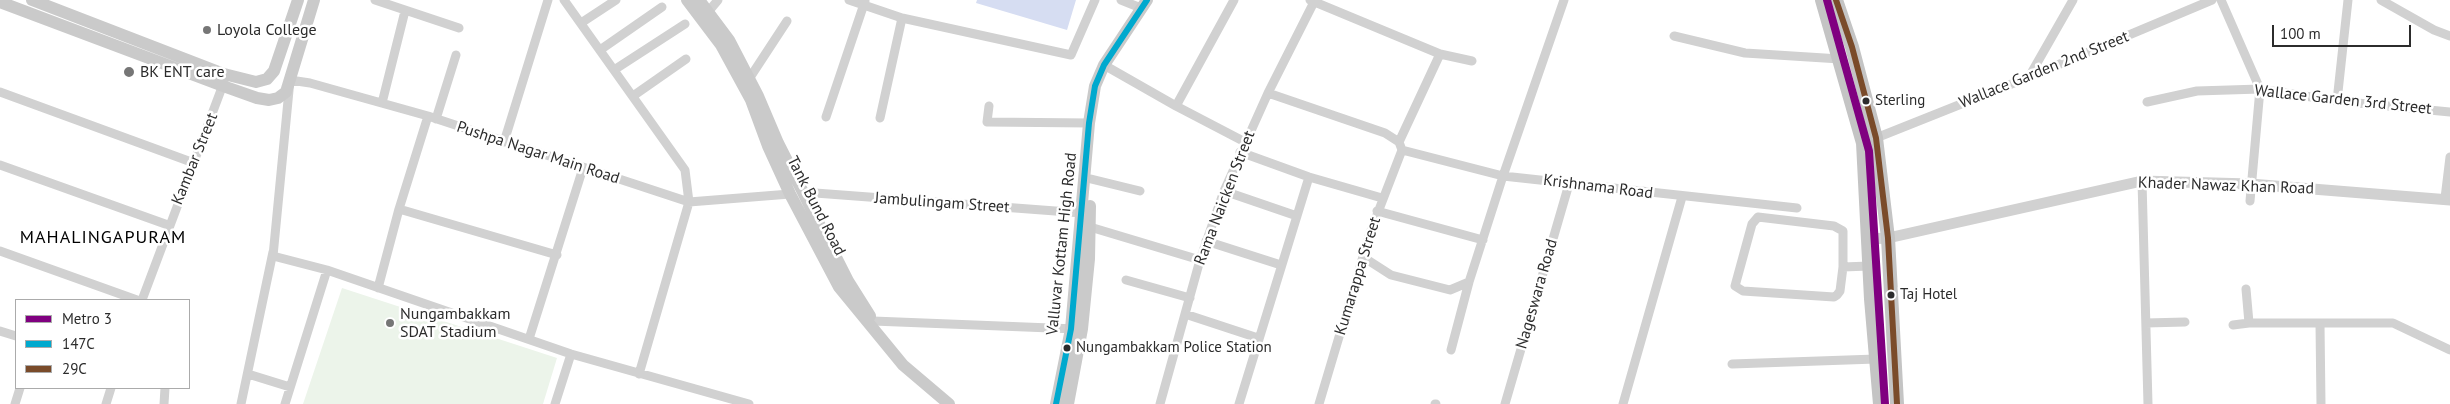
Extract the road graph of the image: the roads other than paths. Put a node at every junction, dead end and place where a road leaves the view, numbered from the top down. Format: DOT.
graph roads {
  1 [pos="32,0"];
  2 [pos="298,0"];
  3 [pos="314,0"];
  4 [pos="375,0"];
  5 [pos="548,0"];
  6 [pos="616,0"];
  7 [pos="687,0"];
  8 [pos="699,0"];
  9 [pos="718,0"];
  10 [pos="849,0"];
  11 [pos="1095,0"];
  12 [pos="1121,0"];
  13 [pos="1234,0"];
  14 [pos="1564,0"];
  15 [pos="1822,0"];
  16 [pos="1836,0"];
  17 [pos="2073,0"];
  18 [pos="2212,0"];
  19 [pos="2220,0"];
  20 [pos="2348,0"];
  21 [pos="2382,0"];
  22 [pos="566,1"];
  23 [pos="1313,1"];
  24 [pos="0,2"];
  25 [pos="864,2"];
  26 [pos="1144,4"];
  27 [pos="662,7"];
  28 [pos="405,11"];
  29 [pos="708,12"];
  30 [pos="902,18"];
  31 [pos="787,21"];
  32 [pos="581,23"];
  33 [pos="685,24"];
  34 [pos="459,28"];
  35 [pos="1674,36"];
  36 [pos="2450,36"];
  37 [pos="600,50"];
  38 [pos="1440,54"];
  39 [pos="456,55"];
  40 [pos="686,59"];
  41 [pos="1472,61"];
  42 [pos="1841,61"];
  43 [pos="1104,65"];
  44 [pos="614,70"];
  45 [pos="1859,71"];
  46 [pos="274,72"];
  47 [pos="2029,77"];
  48 [pos="225,80"];
  49 [pos="290,80"];
  50 [pos="746,82"];
  51 [pos="1095,86"];
  52 [pos="1863,88"];
  53 [pos="2260,89"];
  54 [pos="0,92"];
  55 [pos="1268,93"];
  56 [pos="633,96"];
  57 [pos="2337,101"];
  58 [pos="2147,102"];
  59 [pos="382,103"];
  60 [pos="1853,103"];
  61 [pos="988,106"];
  62 [pos="1176,106"];
  63 [pos="2450,112"];
  64 [pos="826,117"];
  65 [pos="432,118"];
  66 [pos="880,118"];
  67 [pos="1089,123"];
  68 [pos="1876,138"];
  69 [pos="504,142"];
  70 [pos="1245,142"];
  71 [pos="1400,146"];
  72 [pos="1240,152"];
  73 [pos="2450,157"];
  74 [pos="194,163"];
  75 [pos="0,165"];
  76 [pos="584,168"];
  77 [pos="1503,176"];
  78 [pos="1309,177"];
  79 [pos="1091,179"];
  80 [pos="2142,181"];
  81 [pos="1569,184"];
  82 [pos="2250,184"];
  83 [pos="1140,191"];
  84 [pos="1224,191"];
  85 [pos="802,192"];
  86 [pos="790,194"];
  87 [pos="1682,197"];
  88 [pos="1382,198"];
  89 [pos="2448,199"];
  90 [pos="2250,201"];
  91 [pos="689,202"];
  92 [pos="1796,208"];
  93 [pos="399,209"];
  94 [pos="1377,211"];
  95 [pos="1082,213"];
  96 [pos="1297,216"];
  97 [pos="168,226"];
  98 [pos="1090,227"];
  99 [pos="1888,238"];
  100 [pos="1867,239"];
  101 [pos="1483,240"];
  102 [pos="1206,241"];
  103 [pos="0,251"];
  104 [pos="273,252"];
  105 [pos="557,255"];
  106 [pos="1363,257"];
  107 [pos="1200,260"];
  108 [pos="1281,265"];
  109 [pos="1869,266"];
  110 [pos="1843,268"];
  111 [pos="328,270"];
  112 [pos="1126,280"];
  113 [pos="1470,282"];
  114 [pos="378,288"];
  115 [pos="2246,288"];
  116 [pos="1190,298"];
  117 [pos="134,299"];
  118 [pos="142,299"];
  119 [pos="1185,314"];
  120 [pos="873,321"];
  121 [pos="2184,322"];
  122 [pos="2146,323"];
  123 [pos="2249,323"];
  124 [pos="2320,324"];
  125 [pos="2233,326"];
  126 [pos="1076,329"];
  127 [pos="0,331"];
  128 [pos="15,336"];
  129 [pos="1258,338"];
  130 [pos="529,339"];
  131 [pos="1451,350"];
  132 [pos="2450,350"];
  133 [pos="571,354"];
  134 [pos="1876,359"];
  135 [pos="1732,364"];
  136 [pos="248,374"];
  137 [pos="638,374"];
  138 [pos="290,387"];
  139 [pos="20,389"];
  140 [pos="112,389"];
  141 [pos="166,389"];
  142 [pos="15,404"];
  143 [pos="106,404"];
  144 [pos="164,404"];
  145 [pos="241,404"];
  146 [pos="285,404"];
  147 [pos="555,404"];
  148 [pos="749,404"];
  149 [pos="949,404"];
  150 [pos="956,404"];
  151 [pos="1056,404"];
  152 [pos="1068,404"];
  153 [pos="1160,404"];
  154 [pos="1238,404"];
  155 [pos="1319,404"];
  156 [pos="1505,404"];
  157 [pos="1623,404"];
  158 [pos="1880,404"];
  159 [pos="1897,404"];
  160 [pos="2148,404"];
  161 [pos="2321,404"];
  1 -- 48 [label="main road"];
  2 -- 46 [label="main road"];
  3 -- 49 [label="main road"];
  4 -- 28 [label="street"];
  5 -- 69 [label="street"];
  6 -- 32 [label="street"];
  7 -- 50 [label="main road, Tank Bund Road"];
  8 -- 29 [label="main road, Tank Bund Road"];
  9 -- 29 [label="street"];
  10 -- 25 [label="street"];
  11 -- 30 [label="street"];
  12 -- 26 [label="street"];
  13 -- 62 [label="street"];
  14 -- 77 [label="street"];
  15 -- 42 [label="main road"];
  16 -- 45 [label="main road"];
  17 -- 47 [label="street"];
  18 -- 47 [label="street, Wallace Garden 2nd Street"];
  19 -- 53 [label="street"];
  20 -- 57 [label="street"];
  21 -- 36 [label="street"];
  22 -- 32 [label="street"];
  23 -- 38 [label="street"];
  23 -- 55 [label="street, Rama Naicken Street"];
  24 -- 48 [label="main road"];
  25 -- 30 [label="street"];
  25 -- 64 [label="street"];
  26 -- 43 [label="main road, Valluvar Kottam High Road"];
  27 -- 37 [label="street"];
  28 -- 34 [label="street"];
  28 -- 59 [label="street"];
  29 -- 50 [label="main road, Tank Bund Road"];
  30 -- 66 [label="street"];
  31 -- 50 [label="street"];
  32 -- 37 [label="street"];
  33 -- 44 [label="street"];
  35 -- 42 [label="street"];
  37 -- 44 [label="street"];
  38 -- 41 [label="street"];
  38 -- 71 [label="street, Kumarappa Street"];
  39 -- 65 [label="street"];
  40 -- 56 [label="street"];
  42 -- 45 [label="main road"];
  42 -- 60 [label="main road"];
  43 -- 51 [label="main road, Valluvar Kottam High Road"];
  43 -- 62 [label="street"];
  44 -- 56 [label="street"];
  45 -- 52 [label="main road"];
  46 -- 48 [label="main road"];
  46 -- 49 [label="main road"];
  47 -- 68 [label="street, Wallace Garden 2nd Street"];
  48 -- 49 [label="main road"];
  48 -- 74 [label="street, Kambar Street"];
  49 -- 59 [label="street, Pushpa Nagar Main Road"];
  49 -- 104 [label="street"];
  50 -- 85 [label="main road, Tank Bund Road"];
  50 -- 86 [label="main road, Tank Bund Road"];
  51 -- 67 [label="main road, Valluvar Kottam High Road"];
  51 -- 79 [label="main road, Valluvar Kottam High Road"];
  52 -- 60 [label="main road"];
  52 -- 68 [label="main road"];
  53 -- 57 [label="street, Wallace Garden 3rd Street"];
  53 -- 58 [label="street, Wallace Garden 3rd Street"];
  53 -- 82 [label="street"];
  54 -- 74 [label="street"];
  55 -- 70 [label="street, Rama Naicken Street"];
  55 -- 71 [label="street, Krishnama Road"];
  56 -- 91 [label="street"];
  57 -- 63 [label="street, Wallace Garden 3rd Street"];
  59 -- 65 [label="street, Pushpa Nagar Main Road"];
  60 -- 100 [label="main road"];
  61 -- 67 [label="street"];
  62 -- 70 [label="street"];
  65 -- 69 [label="street, Pushpa Nagar Main Road"];
  65 -- 93 [label="street"];
  67 -- 95 [label="main road, Valluvar Kottam High Road"];
  68 -- 99 [label="main road"];
  69 -- 76 [label="street, Pushpa Nagar Main Road"];
  70 -- 72 [label="street, Rama Naicken Street"];
  71 -- 77 [label="street, Krishnama Road"];
  71 -- 88 [label="street, Kumarappa Street"];
  72 -- 78 [label="street"];
  72 -- 84 [label="street, Rama Naicken Street"];
  73 -- 89 [label="street"];
  74 -- 97 [label="street, Kambar Street"];
  75 -- 97 [label="street"];
  76 -- 91 [label="street, Pushpa Nagar Main Road"];
  76 -- 105 [label="street"];
  77 -- 81 [label="street, Krishnama Road"];
  77 -- 101 [label="street"];
  78 -- 88 [label="street"];
  78 -- 96 [label="street"];
  79 -- 83 [label="street"];
  79 -- 98 [label="main road, Valluvar Kottam High Road"];
  80 -- 82 [label="street, Khader Nawaz Khan Road"];
  80 -- 99 [label="street, Khader Nawaz Khan Road"];
  80 -- 122 [label="street"];
  81 -- 87 [label="street, Krishnama Road"];
  81 -- 156 [label="street, Nageswara Road"];
  82 -- 89 [label="street, Khader Nawaz Khan Road"];
  82 -- 90 [label="street"];
  84 -- 96 [label="street"];
  84 -- 102 [label="street, Rama Naicken Street"];
  85 -- 95 [label="street, Jambulingam Street"];
  85 -- 120 [label="main road, Tank Bund Road"];
  86 -- 91 [label="street, Pushpa Nagar Main Road"];
  86 -- 149 [label="main road, Tank Bund Road"];
  87 -- 92 [label="street, Krishnama Road"];
  87 -- 157 [label="street"];
  88 -- 94 [label="street, Kumarappa Street"];
  91 -- 137 [label="street"];
  93 -- 105 [label="street"];
  93 -- 114 [label="street"];
  94 -- 101 [label="street"];
  94 -- 106 [label="street, Kumarappa Street"];
  95 -- 126 [label="main road, Valluvar Kottam High Road"];
  96 -- 108 [label="street"];
  97 -- 118 [label="street, Kambar Street"];
  98 -- 107 [label="street"];
  98 -- 126 [label="main road, Valluvar Kottam High Road"];
  99 -- 100 [label="street, Khader Nawaz Khan Road"];
  99 -- 159 [label="main road"];
  100 -- 109 [label="main road"];
  101 -- 113 [label="street"];
  102 -- 107 [label="street, Rama Naicken Street"];
  102 -- 108 [label="street"];
  103 -- 117 [label="street"];
  104 -- 111 [label="street"];
  104 -- 136 [label="street"];
  105 -- 130 [label="street"];
  106 -- 113 [label="street"];
  106 -- 155 [label="street, Kumarappa Street"];
  107 -- 116 [label="street, Rama Naicken Street"];
  108 -- 129 [label="street"];
  109 -- 110 [label="street"];
  109 -- 134 [label="main road"];
  110 -- 110 [label="street"];
  111 -- 114 [label="street"];
  111 -- 138 [label="street"];
  112 -- 116 [label="street"];
  113 -- 131 [label="street"];
  114 -- 130 [label="street"];
  115 -- 123 [label="street"];
  116 -- 119 [label="street, Rama Naicken Street"];
  119 -- 129 [label="street"];
  119 -- 153 [label="street, Rama Naicken Street"];
  120 -- 126 [label="street"];
  120 -- 150 [label="main road, Tank Bund Road"];
  121 -- 122 [label="street"];
  122 -- 160 [label="street"];
  123 -- 124 [label="street"];
  123 -- 125 [label="street"];
  124 -- 132 [label="street"];
  124 -- 161 [label="street"];
  126 -- 151 [label="main road, Valluvar Kottam High Road"];
  126 -- 152 [label="main road, Valluvar Kottam High Road"];
  127 -- 128 [label="street"];
  129 -- 154 [label="street"];
  130 -- 133 [label="street"];
  133 -- 137 [label="street"];
  133 -- 147 [label="street"];
  134 -- 135 [label="street"];
  134 -- 158 [label="main road"];
  136 -- 138 [label="street"];
  136 -- 145 [label="street"];
  137 -- 148 [label="street"];
  138 -- 146 [label="street"];
  139 -- 142 [label="street"];
  140 -- 143 [label="street"];
  141 -- 144 [label="street"];
}
